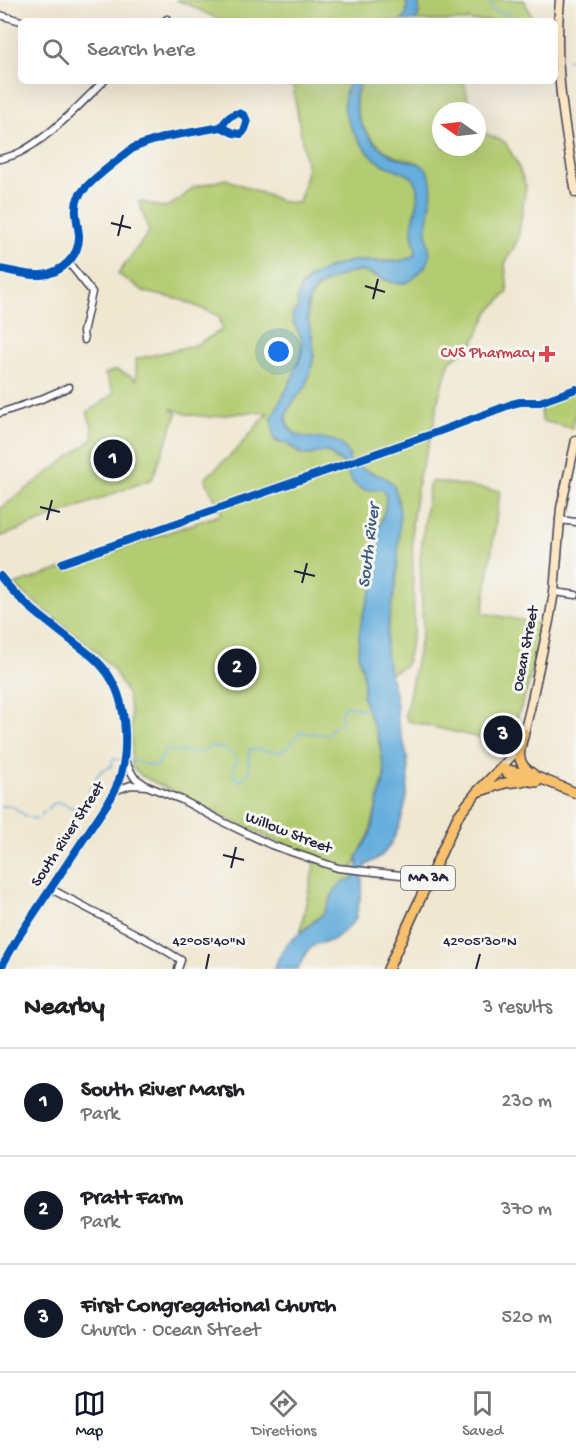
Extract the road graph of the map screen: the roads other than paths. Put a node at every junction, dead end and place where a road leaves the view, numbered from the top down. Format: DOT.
graph roads {
  1 [pos="560,0"];
  2 [pos="0,15"];
  3 [pos="18,20"];
  4 [pos="101,84"];
  5 [pos="221,127"];
  6 [pos="0,159"];
  7 [pos="576,193"];
  8 [pos="69,263"];
  9 [pos="0,269"];
  10 [pos="84,340"];
  11 [pos="69,387"];
  12 [pos="0,413"];
  13 [pos="576,440"];
  14 [pos="559,520"];
  15 [pos="576,522"];
  16 [pos="0,576"];
  17 [pos="554,592"];
  18 [pos="576,595"];
  19 [pos="524,733"];
  20 [pos="125,761"];
  21 [pos="501,768"];
  22 [pos="537,777"];
  23 [pos="524,781"];
  24 [pos="551,783"];
  25 [pos="147,786"];
  26 [pos="114,791"];
  27 [pos="477,792"];
  28 [pos="576,793"];
  29 [pos="428,878"];
  30 [pos="51,890"];
  31 [pos="0,969"];
  32 [pos="178,969"];
  33 [pos="388,969"];
  1 -- 7 [label="main road"];
  2 -- 3 [label="street"];
  4 -- 6 [label="street"];
  5 -- 8 [label="street"];
  8 -- 9 [label="street"];
  8 -- 10 [label="street"];
  11 -- 12 [label="street"];
  13 -- 14 [label="main road, Ocean Street"];
  14 -- 15 [label="street"];
  14 -- 17 [label="main road, Ocean Street"];
  16 -- 20 [label="street, South River Street"];
  17 -- 18 [label="street"];
  17 -- 19 [label="main road, Ocean Street"];
  19 -- 21 [label="main road, Ocean Street"];
  19 -- 22 [label="main road"];
  20 -- 25 [label="street, Willow Street"];
  20 -- 26 [label="street, South River Street"];
  21 -- 22 [label="main road"];
  21 -- 23 [label="main road"];
  21 -- 27 [label="main road, Ocean Street / MA 3A"];
  22 -- 24 [label="main road"];
  23 -- 24 [label="main road"];
  23 -- 27 [label="main road"];
  24 -- 28 [label="main road"];
  25 -- 26 [label="street, Willow Street"];
  25 -- 29 [label="street, Willow Street"];
  26 -- 30 [label="street, South River Street"];
  27 -- 29 [label="main road, Ocean Street / MA 3A"];
  29 -- 33 [label="main road, Ocean Street / MA 3A"];
  30 -- 31 [label="street, South River Street"];
  30 -- 32 [label="street"];
}
